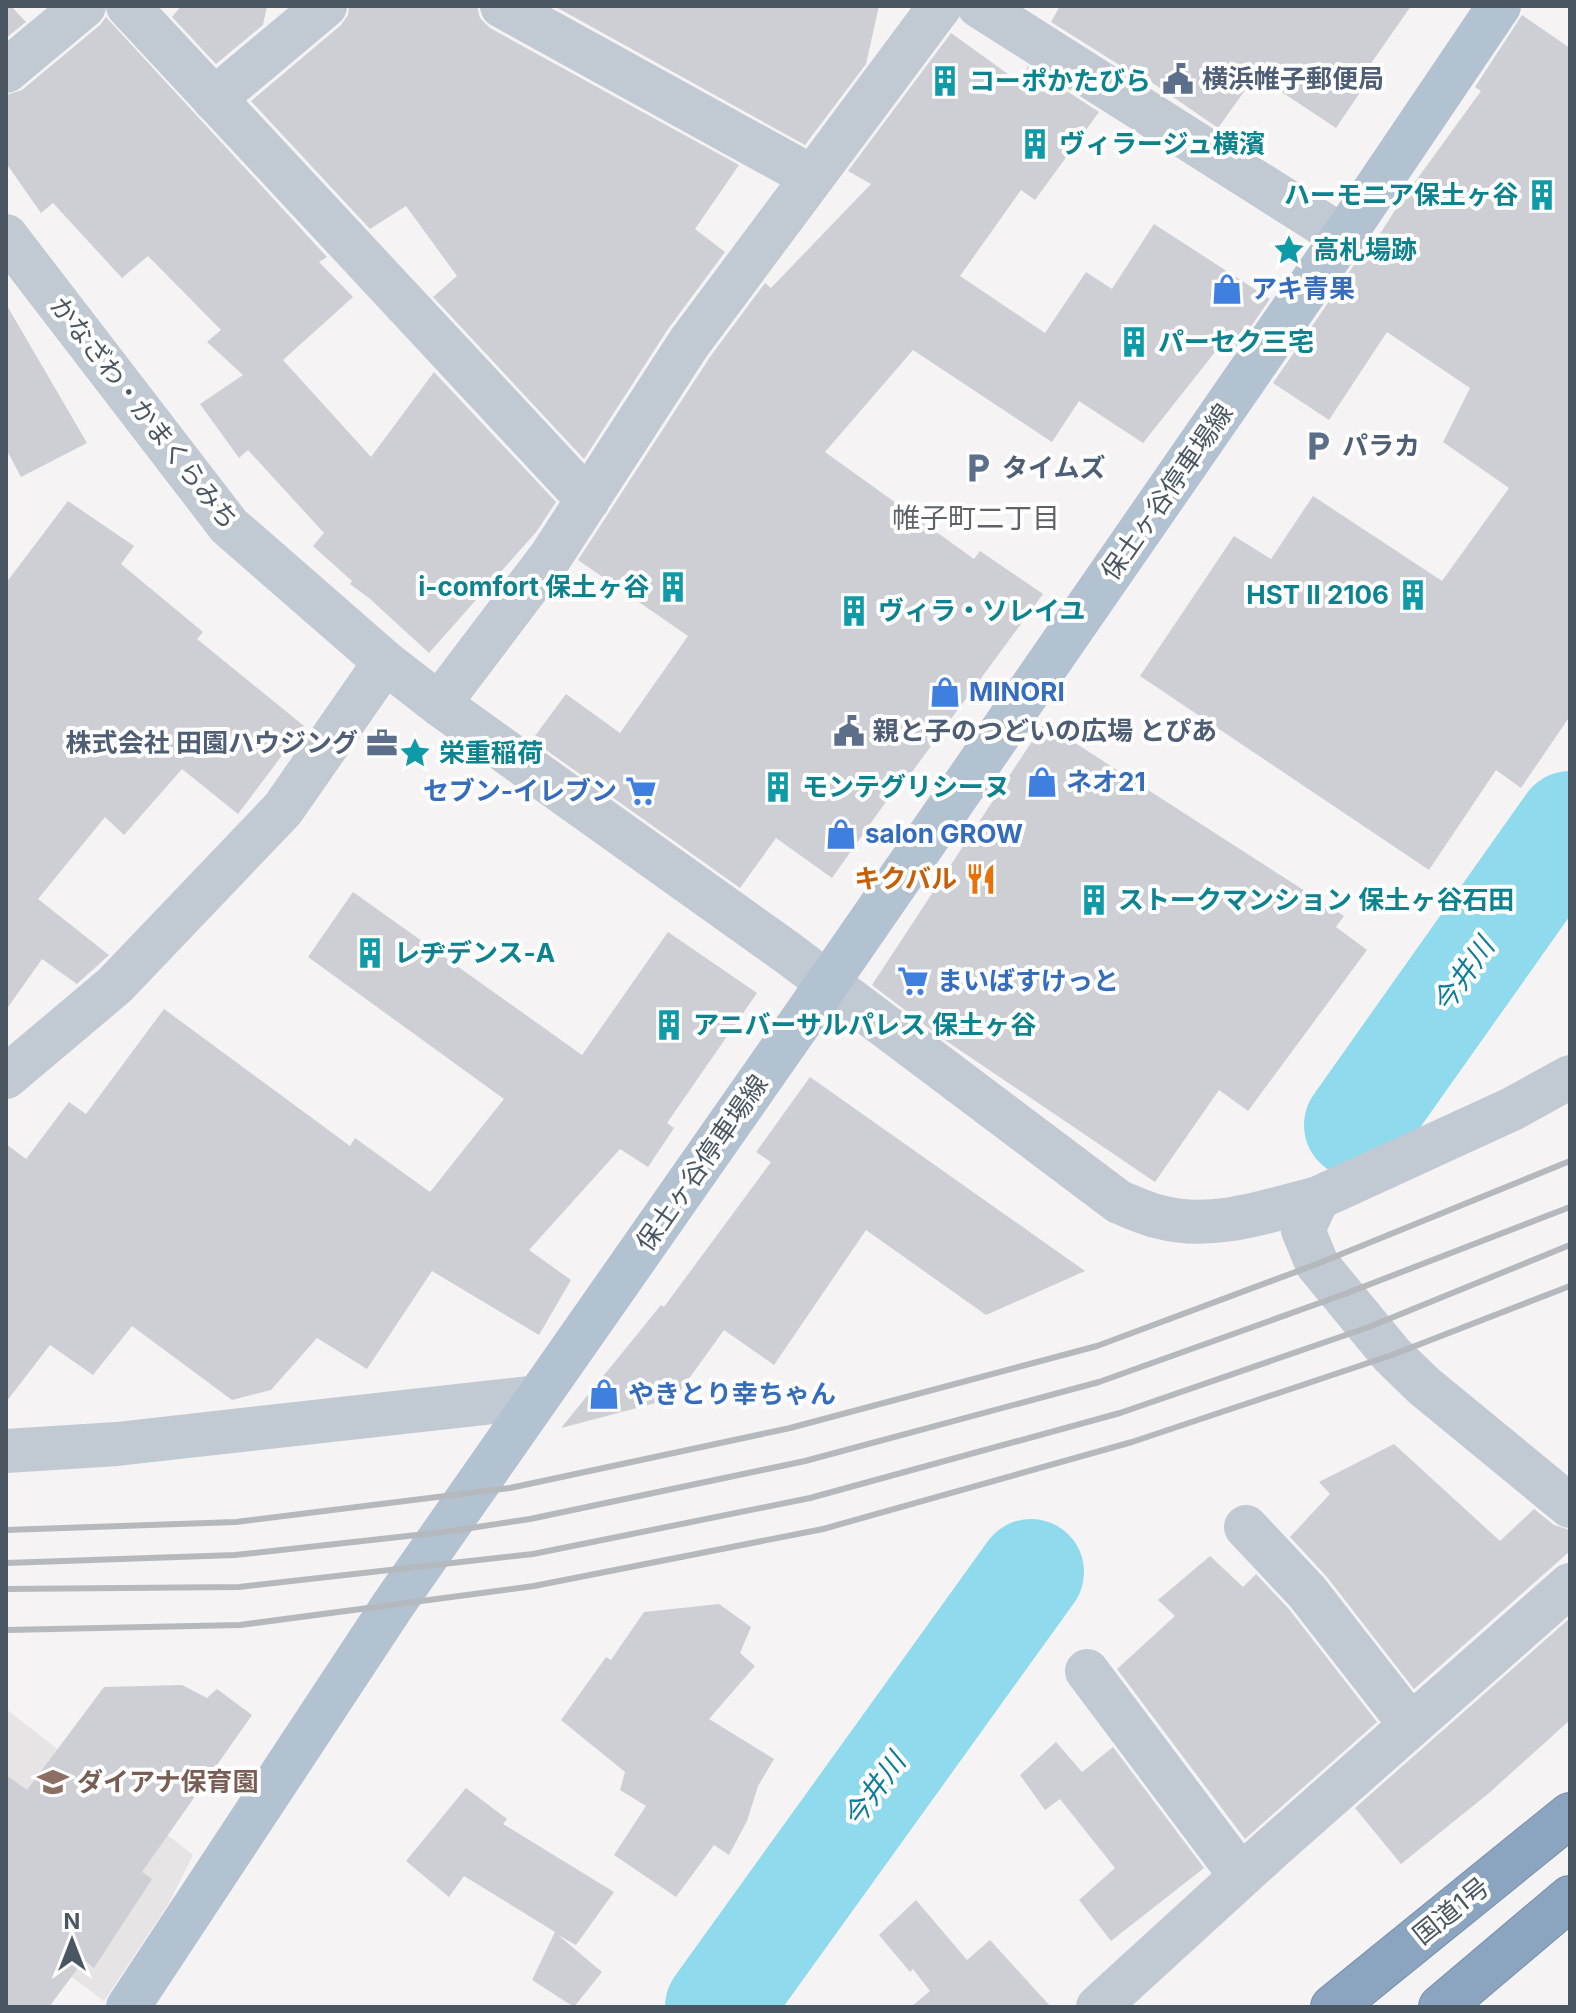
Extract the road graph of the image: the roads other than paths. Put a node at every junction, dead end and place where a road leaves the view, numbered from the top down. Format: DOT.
graph roads {
  1 [pos="84,6"];
  2 [pos="128,6"];
  3 [pos="325,6"];
  4 [pos="502,6"];
  5 [pos="940,6"];
  6 [pos="1499,6"];
  7 [pos="1006,13"];
  8 [pos="6,71"];
  9 [pos="214,99"];
  10 [pos="812,177"];
  11 [pos="6,236"];
  12 [pos="1343,237"];
  13 [pos="588,500"];
  14 [pos="385,662"];
  15 [pos="439,704"];
  16 [pos="828,982"];
  17 [pos="6,1077"];
  18 [pos="1570,1077"];
  19 [pos="1318,1198"];
  20 [pos="538,1397"];
  21 [pos="6,1451"];
  22 [pos="1570,1506"];
  23 [pos="1246,1527"];
  24 [pos="1570,1585"];
  25 [pos="1087,1671"];
  26 [pos="1410,1724"];
  27 [pos="1570,1815"];
  28 [pos="1241,1876"];
  29 [pos="1570,1898"];
  30 [pos="128,2007"];
  31 [pos="1098,2007"];
  32 [pos="1333,2007"];
  33 [pos="1441,2007"];
  1 -- 8 [label="street"];
  2 -- 9 [label="street"];
  3 -- 9 [label="street"];
  4 -- 10 [label="street"];
  5 -- 10 [label="street"];
  6 -- 12 [label="main road, 保土ヶ谷停車場線"];
  7 -- 12 [label="street"];
  9 -- 13 [label="street"];
  10 -- 13 [label="street"];
  11 -- 14 [label="street, かなざわ・かまくらみち"];
  12 -- 16 [label="main road, 保土ヶ谷停車場線"];
  13 -- 15 [label="street"];
  14 -- 15 [label="street, かなざわ・かまくらみち"];
  14 -- 17 [label="street"];
  15 -- 16 [label="street, かなざわ・かまくらみち"];
  16 -- 19 [label="street, かなざわ・かまくらみち"];
  16 -- 20 [label="main road, 保土ヶ谷停車場線"];
  18 -- 19 [label="street, かなざわ・かまくらみち"];
  19 -- 22 [label="street"];
  20 -- 21 [label="street"];
  20 -- 30 [label="main road, 保土ヶ谷停車場線"];
  23 -- 26 [label="street"];
  24 -- 26 [label="street"];
  25 -- 28 [label="street"];
  26 -- 28 [label="street"];
  27 -- 32 [label="highway, 国道1号"];
  28 -- 31 [label="street"];
  29 -- 33 [label="highway"];
}
